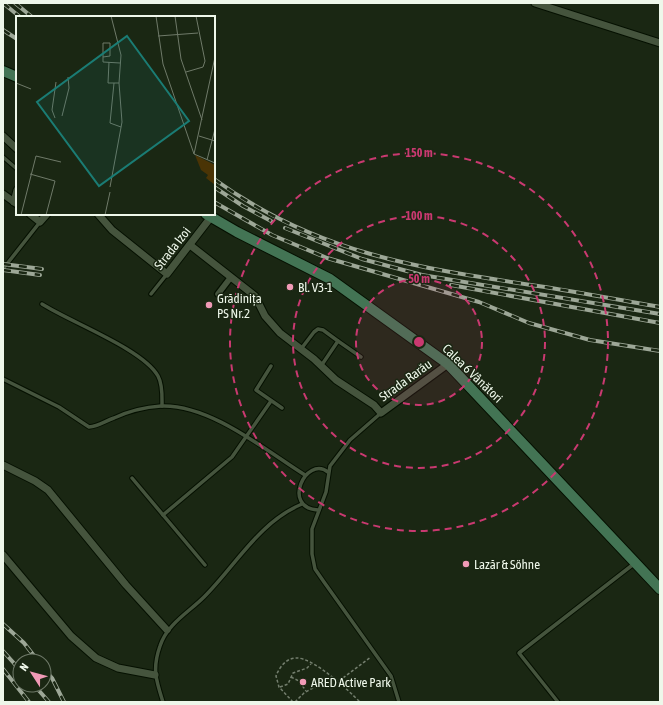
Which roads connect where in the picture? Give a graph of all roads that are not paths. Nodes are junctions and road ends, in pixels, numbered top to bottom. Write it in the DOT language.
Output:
graph roads {
  1 [pos="535,3"];
  2 [pos="660,43"];
  3 [pos="3,71"];
  4 [pos="16,77"];
  5 [pos="3,136"];
  6 [pos="16,148"];
  7 [pos="3,157"];
  8 [pos="16,167"];
  9 [pos="3,194"];
  10 [pos="15,203"];
  11 [pos="31,215"];
  12 [pos="46,215"];
  13 [pos="99,215"];
  14 [pos="209,216"];
  15 [pos="40,222"];
  16 [pos="190,245"];
  17 [pos="3,269"];
  18 [pos="167,274"];
  19 [pos="231,277"];
  20 [pos="151,294"];
  21 [pos="218,294"];
  22 [pos="42,304"];
  23 [pos="338,341"];
  24 [pos="301,349"];
  25 [pos="361,357"];
  26 [pos="448,364"];
  27 [pos="272,366"];
  28 [pos="321,366"];
  29 [pos="3,379"];
  30 [pos="271,401"];
  31 [pos="162,406"];
  32 [pos="282,408"];
  33 [pos="381,413"];
  34 [pos="246,437"];
  35 [pos="3,465"];
  36 [pos="328,472"];
  37 [pos="305,475"];
  38 [pos="132,478"];
  39 [pos="302,504"];
  40 [pos="318,510"];
  41 [pos="163,515"];
  42 [pos="3,555"];
  43 [pos="635,562"];
  44 [pos="205,565"];
  45 [pos="660,589"];
  46 [pos="167,630"];
  47 [pos="154,675"];
  48 [pos="162,702"];
  49 [pos="400,702"];
  50 [pos="558,702"];
  1 -- 2 [label="street"];
  3 -- 4 [label="main road"];
  5 -- 6 [label="street"];
  7 -- 8 [label="lane"];
  9 -- 10 [label="street"];
  11 -- 15 [label="street"];
  12 -- 15 [label="street"];
  13 -- 18 [label="street"];
  14 -- 16 [label="street, Strada Izoi"];
  14 -- 26 [label="main road, Calea 6 Vânători"];
  15 -- 17 [label="lane"];
  16 -- 18 [label="street, Strada Izoi"];
  16 -- 19 [label="street, Strada Rarău"];
  18 -- 20 [label="lane, Strada Izoi"];
  19 -- 21 [label="street"];
  19 -- 24 [label="street, Strada Rarău"];
  22 -- 31 [label="lane"];
  23 -- 24 [label="lane"];
  23 -- 25 [label="lane"];
  23 -- 28 [label="lane"];
  24 -- 28 [label="street, Strada Rarău"];
  26 -- 33 [label="street, Strada Rarău"];
  26 -- 43 [label="main road, Calea 6 Vânători"];
  27 -- 30 [label="lane"];
  28 -- 33 [label="street, Strada Rarău"];
  29 -- 31 [label="lane"];
  30 -- 32 [label="lane"];
  30 -- 34 [label="lane"];
  31 -- 34 [label="lane"];
  33 -- 36 [label="lane"];
  34 -- 37 [label="lane"];
  34 -- 41 [label="lane"];
  35 -- 46 [label="street"];
  36 -- 37 [label="lane"];
  36 -- 40 [label="lane"];
  37 -- 39 [label="lane"];
  38 -- 41 [label="lane"];
  39 -- 40 [label="lane"];
  39 -- 46 [label="lane"];
  40 -- 49 [label="lane"];
  41 -- 44 [label="lane"];
  42 -- 47 [label="street"];
  43 -- 45 [label="main road, Calea 6 Vânători"];
  43 -- 50 [label="lane"];
  46 -- 47 [label="lane"];
  47 -- 48 [label="lane"];
}
